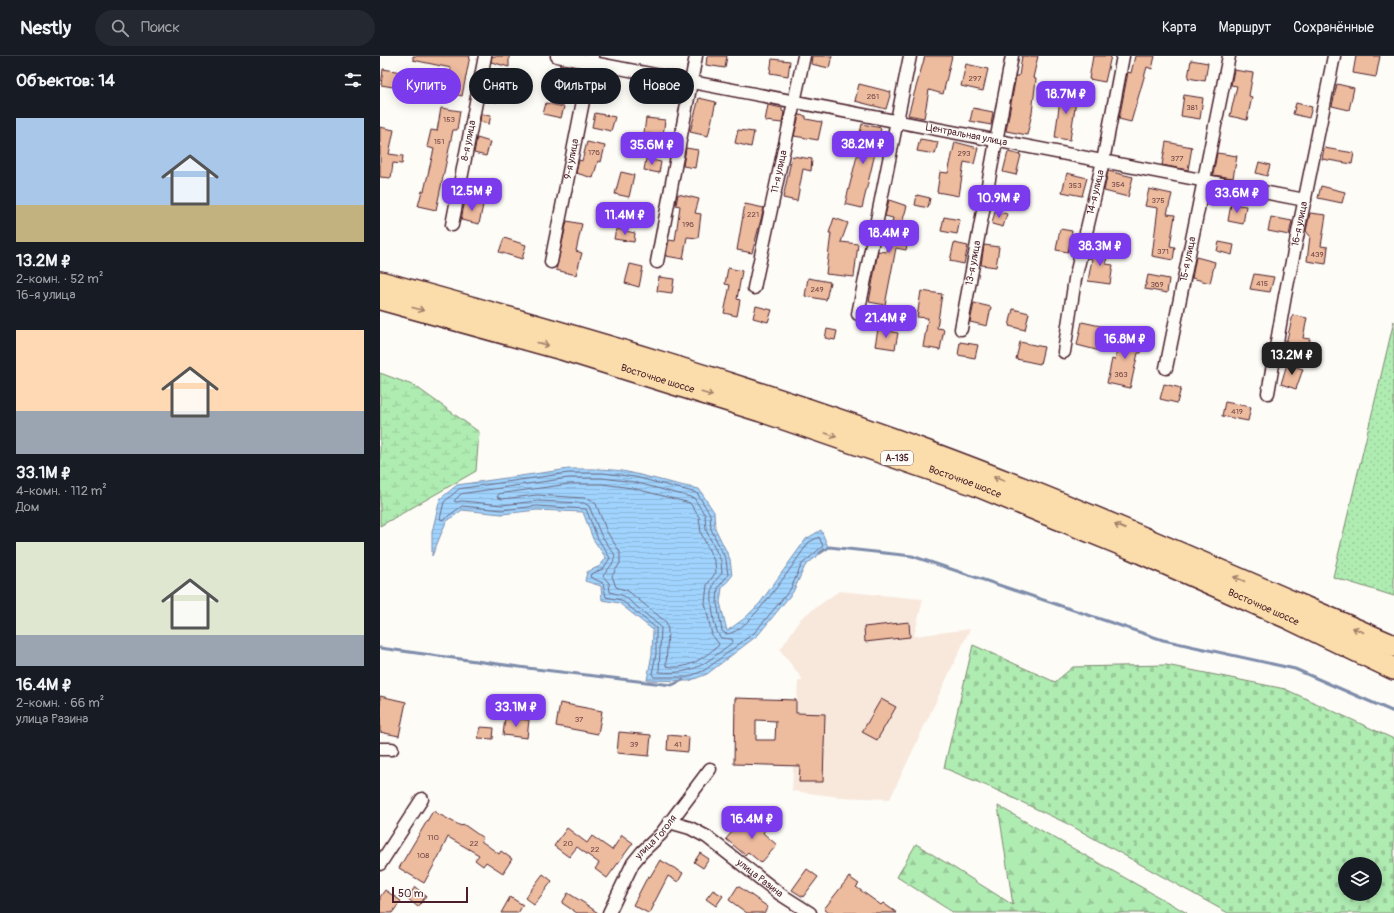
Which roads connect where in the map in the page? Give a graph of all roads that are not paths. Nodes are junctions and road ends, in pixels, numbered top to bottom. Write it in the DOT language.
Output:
graph roads {
  1 [pos="485,56"];
  2 [pos="557,56"];
  3 [pos="696,56"];
  4 [pos="804,56"];
  5 [pos="910,56"];
  6 [pos="1012,56"];
  7 [pos="1123,56"];
  8 [pos="1229,56"];
  9 [pos="1334,56"];
  10 [pos="591,59"];
  11 [pos="630,68"];
  12 [pos="694,68"];
  13 [pos="694,83"];
  14 [pos="795,102"];
  15 [pos="687,104"];
  16 [pos="898,121"];
  17 [pos="995,141"];
  18 [pos="1103,161"];
  19 [pos="1204,180"];
  20 [pos="1305,200"];
  21 [pos="452,225"];
  22 [pos="551,262"];
  23 [pos="657,262"];
  24 [pos="380,282"];
  25 [pos="754,288"];
  26 [pos="380,299"];
  27 [pos="858,314"];
  28 [pos="961,329"];
  29 [pos="1064,352"];
  30 [pos="1166,368"];
  31 [pos="1268,393"];
  32 [pos="1394,646"];
  33 [pos="1394,669"];
  34 [pos="710,769"];
  35 [pos="422,799"];
  36 [pos="668,822"];
  37 [pos="380,864"];
  38 [pos="611,912"];
  39 [pos="810,913"];
  1 -- 21 [label="street, 8-я улица"];
  2 -- 10 [label="street, Центральная улица"];
  3 -- 12 [label="street"];
  4 -- 14 [label="street, 11-я улица"];
  5 -- 16 [label="street"];
  6 -- 17 [label="street, 13-я улица"];
  7 -- 18 [label="street, 14-я улица"];
  8 -- 19 [label="street, 15-я улица"];
  9 -- 20 [label="street, 16-я улица"];
  10 -- 11 [label="street, Центральная улица"];
  10 -- 22 [label="street, 9-я улица"];
  13 -- 14 [label="street, Центральная улица"];
  14 -- 16 [label="street, Центральная улица"];
  14 -- 25 [label="street, 11-я улица"];
  15 -- 23 [label="street"];
  16 -- 17 [label="street, Центральная улица"];
  16 -- 27 [label="street"];
  17 -- 18 [label="street, Центральная улица"];
  17 -- 28 [label="street, 13-я улица"];
  18 -- 19 [label="street, Центральная улица"];
  18 -- 29 [label="street, 14-я улица"];
  19 -- 20 [label="street, Центральная улица"];
  19 -- 30 [label="street, 15-я улица"];
  20 -- 31 [label="street, 16-я улица"];
  32 -- 24 [label="highway, Восточное шоссе / А-135, one-way"];
  26 -- 33 [label="highway, Восточное шоссе / А-135, one-way"];
  34 -- 36 [label="street, улица Гоголя"];
  35 -- 37 [label="street"];
  36 -- 38 [label="street, улица Гоголя"];
  36 -- 39 [label="street, улица Разина"];
}
